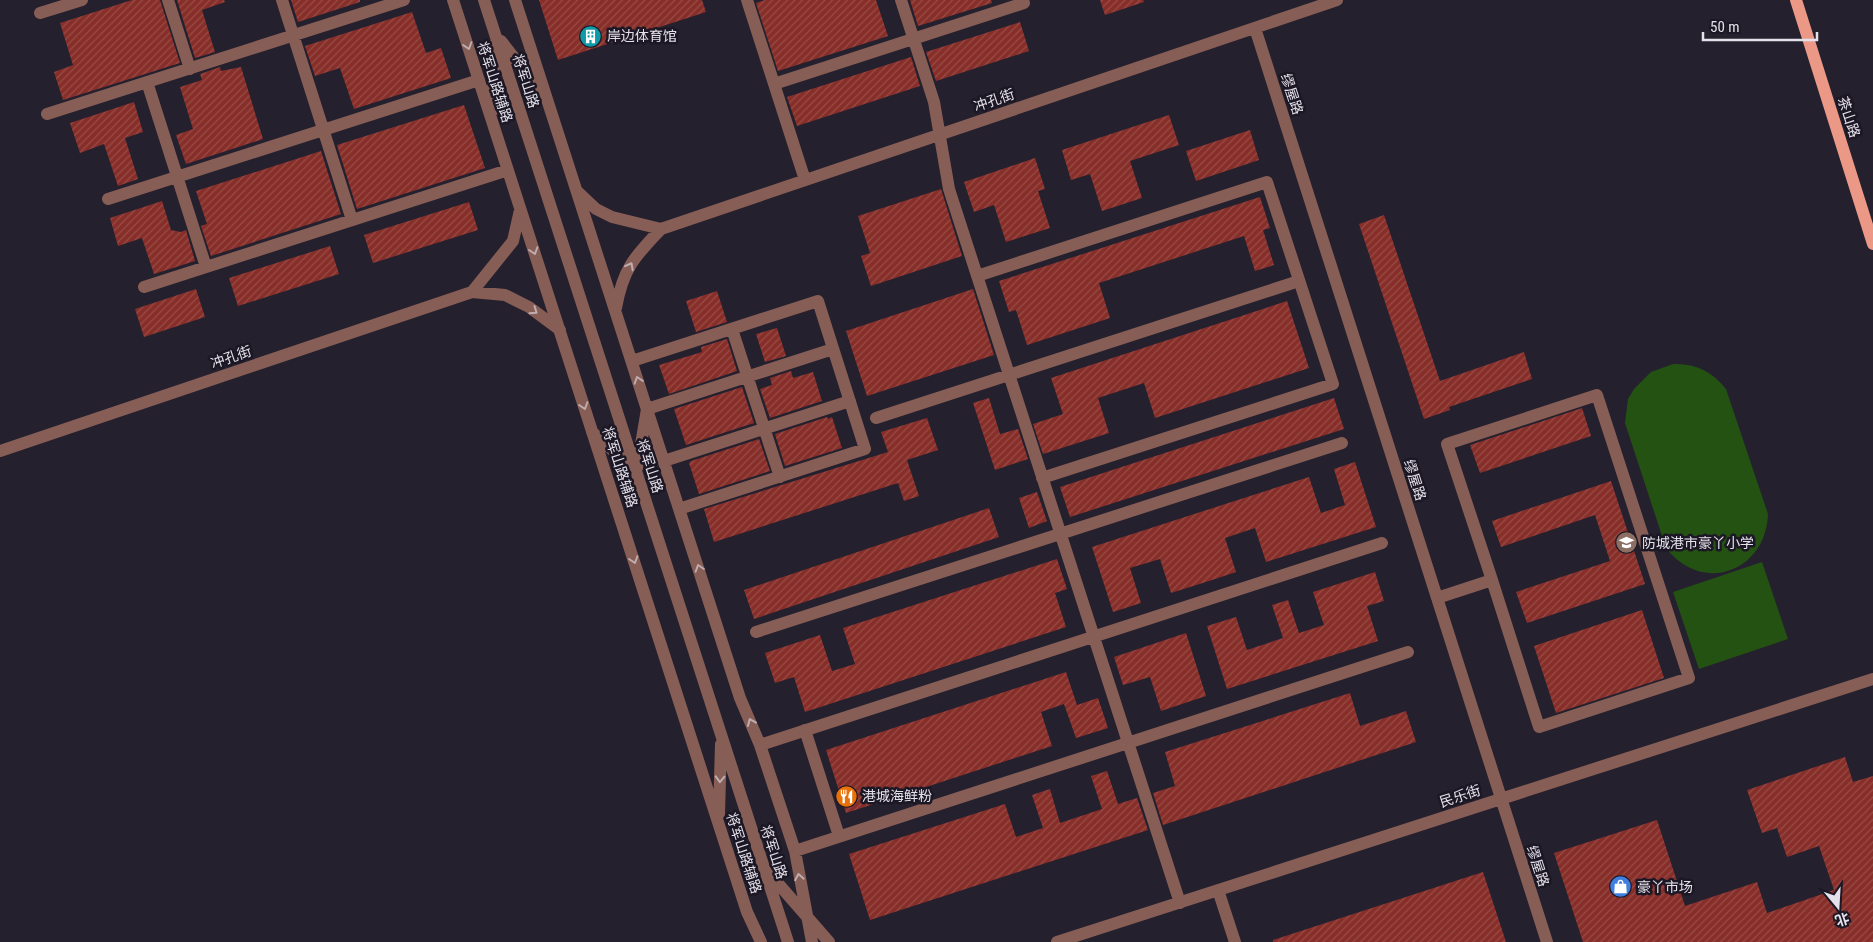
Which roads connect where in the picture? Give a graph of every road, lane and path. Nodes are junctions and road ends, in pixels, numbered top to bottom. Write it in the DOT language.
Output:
graph roads {
  1 [pos="82,0"];
  2 [pos="168,0"];
  3 [pos="282,0"];
  4 [pos="404,0"];
  5 [pos="453,0"];
  6 [pos="484,0"];
  7 [pos="515,0"];
  8 [pos="747,0"];
  9 [pos="901,0"];
  10 [pos="1337,0"];
  11 [pos="1796,0"];
  12 [pos="1024,3"];
  13 [pos="40,14"];
  14 [pos="1255,28"];
  15 [pos="495,33"];
  16 [pos="293,36"];
  17 [pos="914,39"];
  18 [pos="190,69"];
  19 [pos="479,80"];
  20 [pos="147,82"];
  21 [pos="774,84"];
  22 [pos="548,102"];
  23 [pos="47,114"];
  24 [pos="492,120"];
  25 [pos="323,130"];
  26 [pos="940,134"];
  27 [pos="508,170"];
  28 [pos="177,177"];
  29 [pos="805,180"];
  30 [pos="577,190"];
  31 [pos="108,199"];
  32 [pos="520,208"];
  33 [pos="352,220"];
  34 [pos="661,229"];
  35 [pos="1873,244"];
  36 [pos="206,267"];
  37 [pos="977,276"];
  38 [pos="1299,281"];
  39 [pos="144,287"];
  40 [pos="472,292"];
  41 [pos="616,311"];
  42 [pos="732,329"];
  43 [pos="560,330"];
  44 [pos="833,349"];
  45 [pos="632,361"];
  46 [pos="1009,375"];
  47 [pos="748,377"];
  48 [pos="850,401"];
  49 [pos="647,409"];
  50 [pos="876,418"];
  51 [pos="765,429"];
  52 [pos="592,432"];
  53 [pos="1342,443"];
  54 [pos="0,451"];
  55 [pos="664,461"];
  56 [pos="636,471"];
  57 [pos="780,477"];
  58 [pos="1042,478"];
  59 [pos="679,509"];
  60 [pos="1060,534"];
  61 [pos="1382,543"];
  62 [pos="1492,580"];
  63 [pos="1437,598"];
  64 [pos="756,632"];
  65 [pos="1094,637"];
  66 [pos="1408,652"];
  67 [pos="1873,680"];
  68 [pos="805,730"];
  69 [pos="721,734"];
  70 [pos="1128,743"];
  71 [pos="760,745"];
  72 [pos="1501,799"];
  73 [pos="718,824"];
  74 [pos="839,836"];
  75 [pos="795,851"];
  76 [pos="763,867"];
  77 [pos="1218,890"];
  78 [pos="1180,902"];
  79 [pos="747,912"];
  80 [pos="806,917"];
  81 [pos="750,942"];
  82 [pos="761,942"];
  83 [pos="788,942"];
  84 [pos="812,942"];
  85 [pos="829,942"];
  86 [pos="1057,942"];
  87 [pos="1235,942"];
  88 [pos="1547,942"];
  1 -- 13 [label="street"];
  2 -- 18 [label="street"];
  3 -- 16 [label="street"];
  4 -- 16 [label="street"];
  5 -- 19 [label="street, 将军山路辅路, one-way"];
  6 -- 15 [label="street, 将军山路"];
  7 -- 22 [label="street"];
  8 -- 21 [label="street"];
  9 -- 17 [label="street"];
  10 -- 14 [label="street, 冲孔街"];
  11 -- 35 [label="main road, 茶山路"];
  12 -- 17 [label="street"];
  14 -- 26 [label="street, 冲孔街"];
  14 -- 63 [label="street, 缪屋路"];
  15 -- 22 [label="street"];
  15 -- 24 [label="street"];
  15 -- 56 [label="street, 将军山路"];
  16 -- 18 [label="street"];
  16 -- 25 [label="street"];
  17 -- 21 [label="street"];
  17 -- 26 [label="street"];
  18 -- 20 [label="street"];
  19 -- 24 [label="street, 将军山路辅路"];
  19 -- 25 [label="street"];
  20 -- 23 [label="street"];
  20 -- 28 [label="street"];
  21 -- 29 [label="street"];
  22 -- 30 [label="street"];
  24 -- 27 [label="street, 将军山路辅路"];
  25 -- 28 [label="street"];
  25 -- 33 [label="street"];
  26 -- 29 [label="street, 冲孔街"];
  26 -- 37 [label="street"];
  27 -- 32 [label="street, 将军山路辅路"];
  27 -- 33 [label="street"];
  28 -- 31 [label="street"];
  28 -- 36 [label="street"];
  29 -- 34 [label="street, 冲孔街"];
  30 -- 34 [label="street"];
  30 -- 41 [label="street"];
  32 -- 40 [label="street"];
  32 -- 43 [label="street, 将军山路辅路, one-way"];
  33 -- 36 [label="street"];
  41 -- 34 [label="street, 冲孔街, one-way"];
  36 -- 39 [label="street"];
  37 -- 38 [label="street"];
  37 -- 46 [label="street"];
  38 -- 46 [label="street"];
  38 -- 58 [label="street"];
  40 -- 43 [label="street, 冲孔街, one-way"];
  40 -- 54 [label="street, 冲孔街"];
  41 -- 45 [label="street"];
  42 -- 44 [label="street"];
  42 -- 45 [label="street"];
  42 -- 47 [label="street"];
  43 -- 52 [label="street, 将军山路辅路, one-way"];
  44 -- 47 [label="street"];
  44 -- 48 [label="street"];
  49 -- 45 [label="street, one-way"];
  46 -- 50 [label="street"];
  46 -- 58 [label="street"];
  47 -- 49 [label="street"];
  47 -- 51 [label="street"];
  48 -- 51 [label="street"];
  48 -- 57 [label="street"];
  49 -- 55 [label="street"];
  49 -- 56 [label="street"];
  51 -- 55 [label="street"];
  51 -- 57 [label="street"];
  52 -- 56 [label="street"];
  52 -- 73 [label="street, 将军山路辅路, one-way"];
  53 -- 60 [label="street"];
  55 -- 59 [label="street"];
  56 -- 69 [label="street, 将军山路"];
  57 -- 59 [label="street"];
  58 -- 60 [label="street"];
  71 -- 59 [label="street, one-way"];
  60 -- 64 [label="street"];
  60 -- 65 [label="street"];
  61 -- 65 [label="street"];
  62 -- 62 [label="street"];
  62 -- 63 [label="street"];
  63 -- 72 [label="street, 缪屋路"];
  65 -- 68 [label="street"];
  65 -- 70 [label="street"];
  66 -- 70 [label="street"];
  67 -- 72 [label="street, 民乐街"];
  68 -- 71 [label="street"];
  68 -- 74 [label="street"];
  69 -- 73 [label="street, one-way"];
  69 -- 76 [label="street, 将军山路"];
  70 -- 74 [label="street"];
  70 -- 78 [label="street"];
  71 -- 75 [label="street"];
  72 -- 77 [label="street, 民乐街"];
  72 -- 88 [label="street, 缪屋路"];
  73 -- 79 [label="street, 将军山路辅路"];
  74 -- 75 [label="street"];
  80 -- 75 [label="street, one-way"];
  76 -- 80 [label="street"];
  76 -- 83 [label="street, 将军山路"];
  77 -- 78 [label="street, 民乐街"];
  77 -- 87 [label="street"];
  78 -- 86 [label="street, 民乐街"];
  79 -- 81 [label="street"];
  79 -- 82 [label="street, 将军山路辅路"];
  80 -- 84 [label="street"];
  80 -- 85 [label="street"];
}
